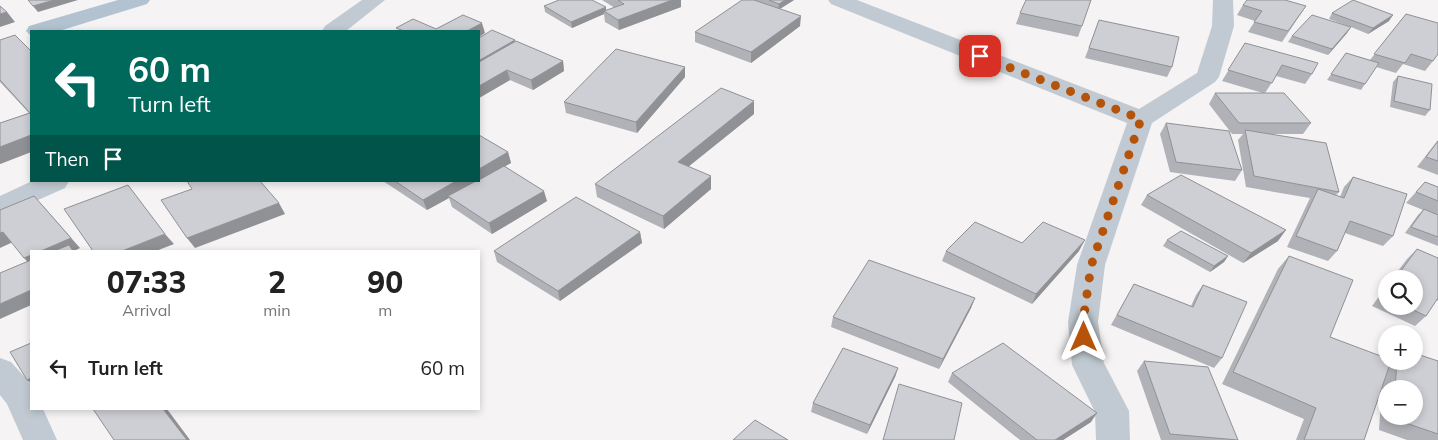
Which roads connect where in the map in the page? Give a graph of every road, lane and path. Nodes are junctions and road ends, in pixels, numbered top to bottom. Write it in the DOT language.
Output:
graph roads {
  1 [pos="140,0"];
  2 [pos="376,0"];
  3 [pos="838,0"];
  4 [pos="1223,0"];
  5 [pos="40,30"];
  6 [pos="334,30"];
  7 [pos="1141,119"];
  8 [pos="54,182"];
  9 [pos="0,207"];
  10 [pos="0,372"];
  11 [pos="40,440"];
  12 [pos="1113,440"];
  1 -- 5 [label="main road"];
  2 -- 6 [label="street"];
  3 -- 7 [label="street"];
  4 -- 7 [label="street"];
  7 -- 12 [label="street"];
  8 -- 9 [label="street"];
  10 -- 11 [label="street"];
}
